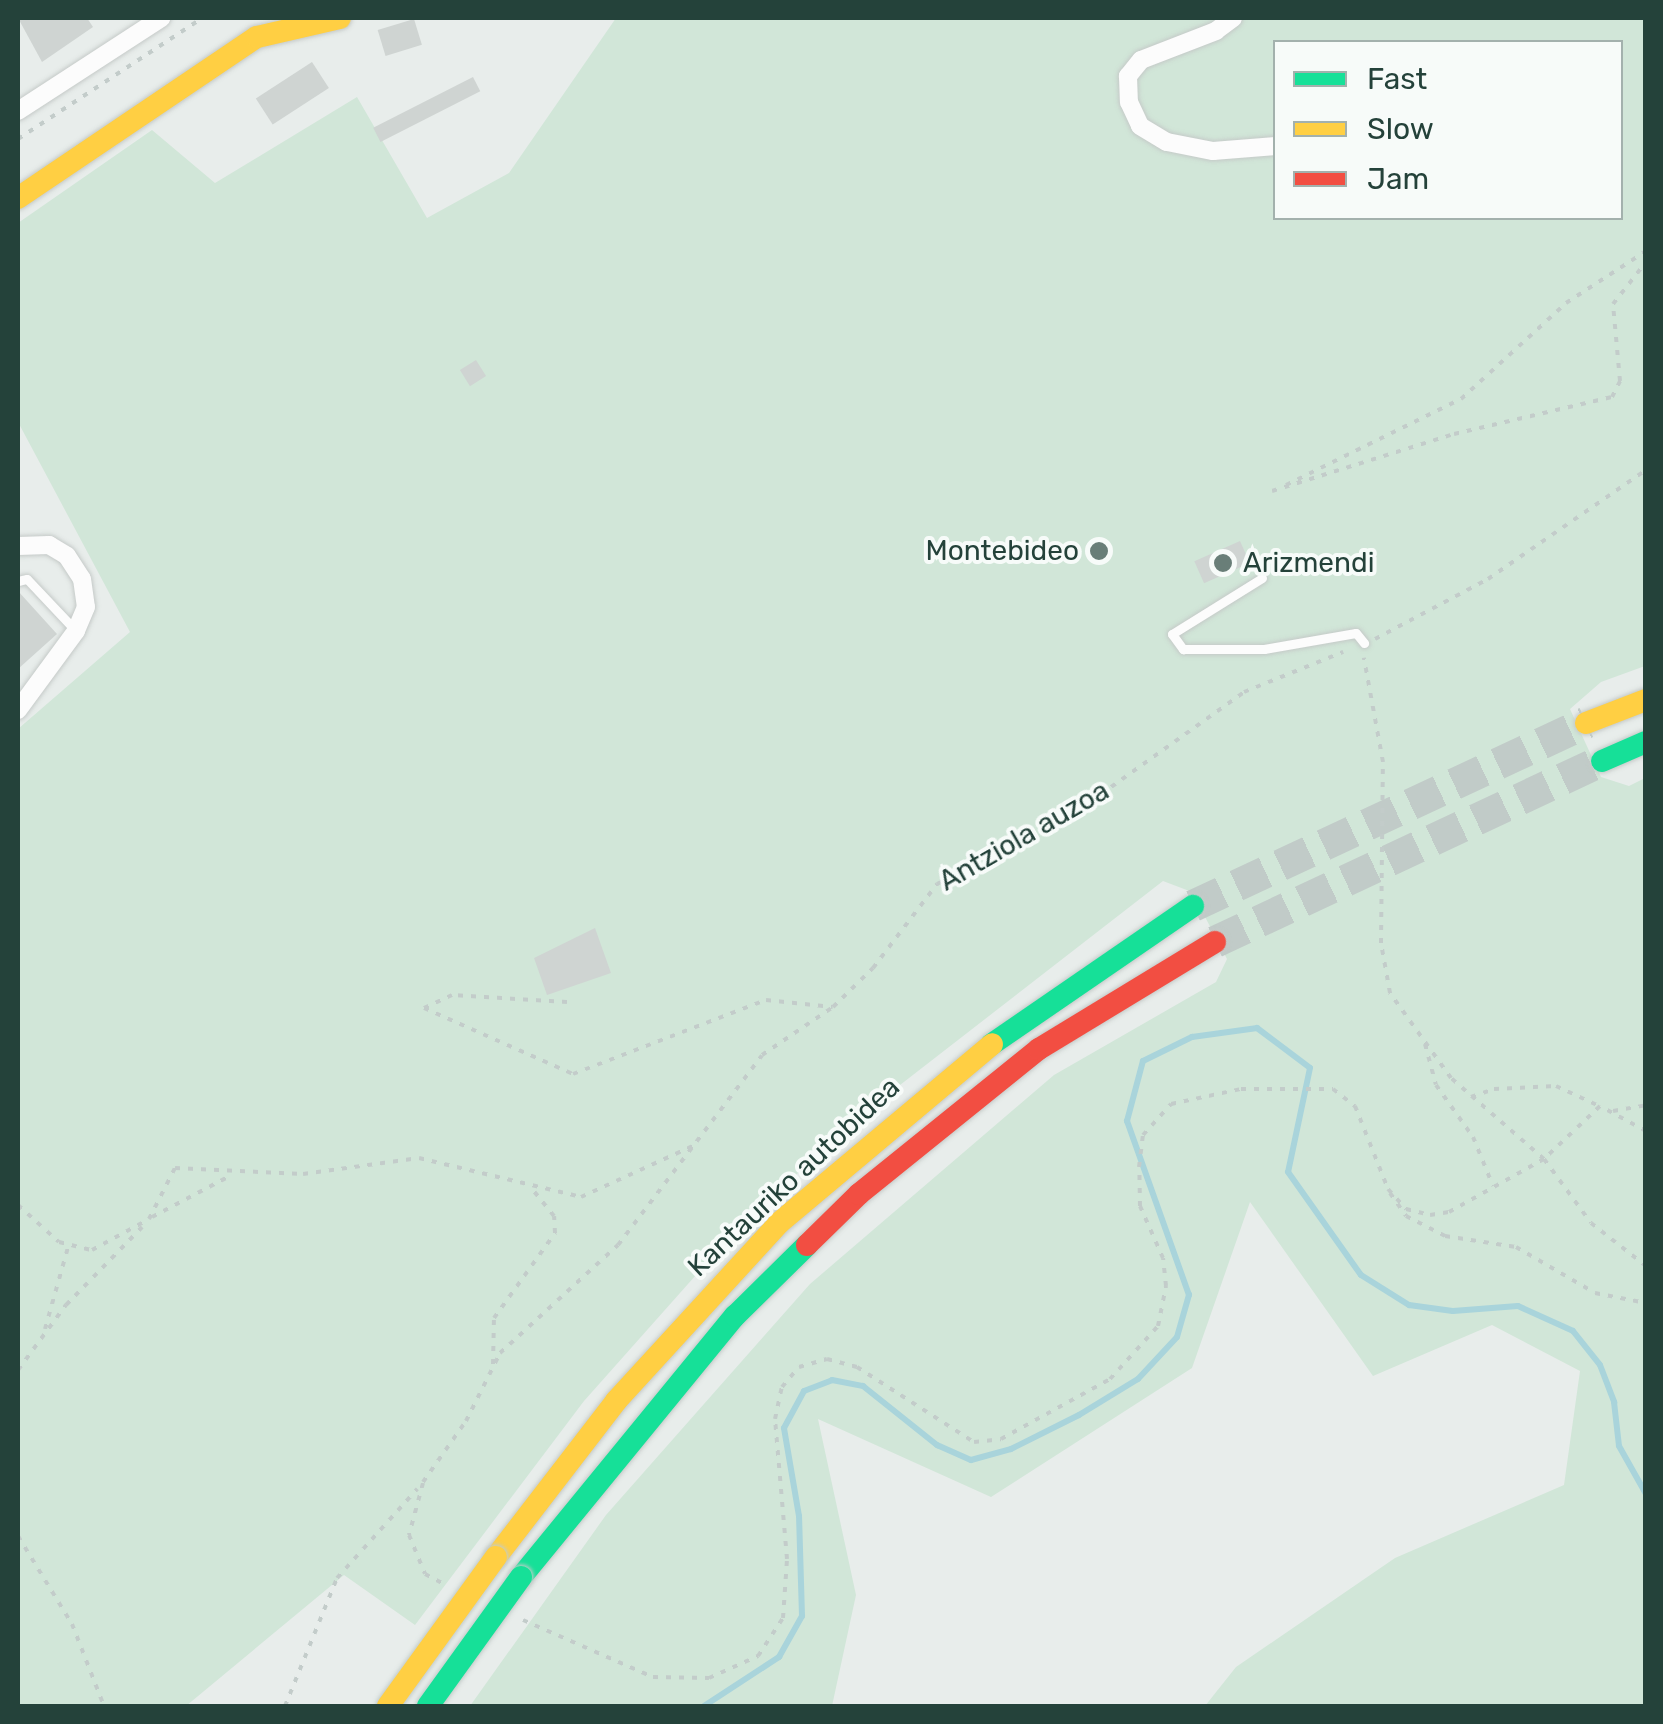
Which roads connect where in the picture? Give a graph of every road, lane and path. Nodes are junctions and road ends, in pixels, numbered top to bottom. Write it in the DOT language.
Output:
graph roads {
  1 [pos="161,18"];
  2 [pos="202,18"];
  3 [pos="340,18"];
  4 [pos="1233,18"];
  5 [pos="18,112"];
  6 [pos="18,139"];
  7 [pos="1273,146"];
  8 [pos="18,198"];
  9 [pos="1646,250"];
  10 [pos="1646,262"];
  11 [pos="1646,470"];
  12 [pos="18,546"];
  13 [pos="1262,578"];
  14 [pos="18,581"];
  15 [pos="76,632"];
  16 [pos="1364,644"];
  17 [pos="1646,700"];
  18 [pos="18,710"];
  19 [pos="1586,723"];
  20 [pos="1646,742"];
  21 [pos="1602,761"];
  22 [pos="1193,906"];
  23 [pos="1215,942"];
  24 [pos="567,1002"];
  25 [pos="833,1007"];
  26 [pos="1424,1040"];
  27 [pos="1471,1097"];
  28 [pos="1646,1105"];
  29 [pos="1600,1106"];
  30 [pos="1646,1131"];
  31 [pos="695,1145"];
  32 [pos="1544,1159"];
  33 [pos="233,1175"];
  34 [pos="1493,1186"];
  35 [pos="530,1188"];
  36 [pos="1388,1189"];
  37 [pos="18,1206"];
  38 [pos="149,1219"];
  39 [pos="68,1247"];
  40 [pos="1646,1266"];
  41 [pos="1646,1303"];
  42 [pos="43,1334"];
  43 [pos="494,1366"];
  44 [pos="18,1370"];
  45 [pos="421,1485"];
  46 [pos="18,1536"];
  47 [pos="453,1589"];
  48 [pos="505,1612"];
  49 [pos="104,1706"];
  50 [pos="285,1706"];
  51 [pos="388,1706"];
  52 [pos="428,1706"];
  1 -- 5 [label="street"];
  2 -- 6 [label="path"];
  3 -- 8 [label="main road"];
  4 -- 7 [label="street"];
  9 -- 10 [label="path"];
  11 -- 16 [label="path, Antziola auzoa"];
  12 -- 15 [label="street"];
  13 -- 16 [label="lane"];
  14 -- 15 [label="lane"];
  15 -- 18 [label="street"];
  16 -- 25 [label="path, Antziola auzoa"];
  16 -- 26 [label="path"];
  17 -- 19 [label="main road"];
  20 -- 21 [label="main road"];
  22 -- 51 [label="main road, Kantauriko autobidea, bridge"];
  23 -- 52 [label="main road, Kantauriko autobidea, bridge"];
  24 -- 25 [label="path"];
  25 -- 31 [label="path, Antziola auzoa"];
  26 -- 27 [label="path"];
  26 -- 34 [label="path"];
  27 -- 29 [label="path"];
  27 -- 32 [label="path"];
  28 -- 29 [label="path"];
  29 -- 30 [label="path"];
  29 -- 32 [label="path"];
  31 -- 35 [label="path"];
  31 -- 43 [label="path, Antziola auzoa"];
  32 -- 34 [label="path"];
  32 -- 40 [label="path"];
  33 -- 35 [label="path"];
  33 -- 38 [label="path"];
  33 -- 38 [label="path"];
  34 -- 36 [label="path"];
  35 -- 43 [label="path"];
  36 -- 41 [label="path"];
  36 -- 48 [label="path"];
  37 -- 39 [label="path"];
  38 -- 39 [label="path"];
  38 -- 42 [label="path"];
  39 -- 42 [label="path"];
  42 -- 44 [label="path"];
  43 -- 45 [label="path, Antziola auzoa"];
  45 -- 47 [label="path"];
  45 -- 50 [label="path"];
  46 -- 49 [label="path"];
}
